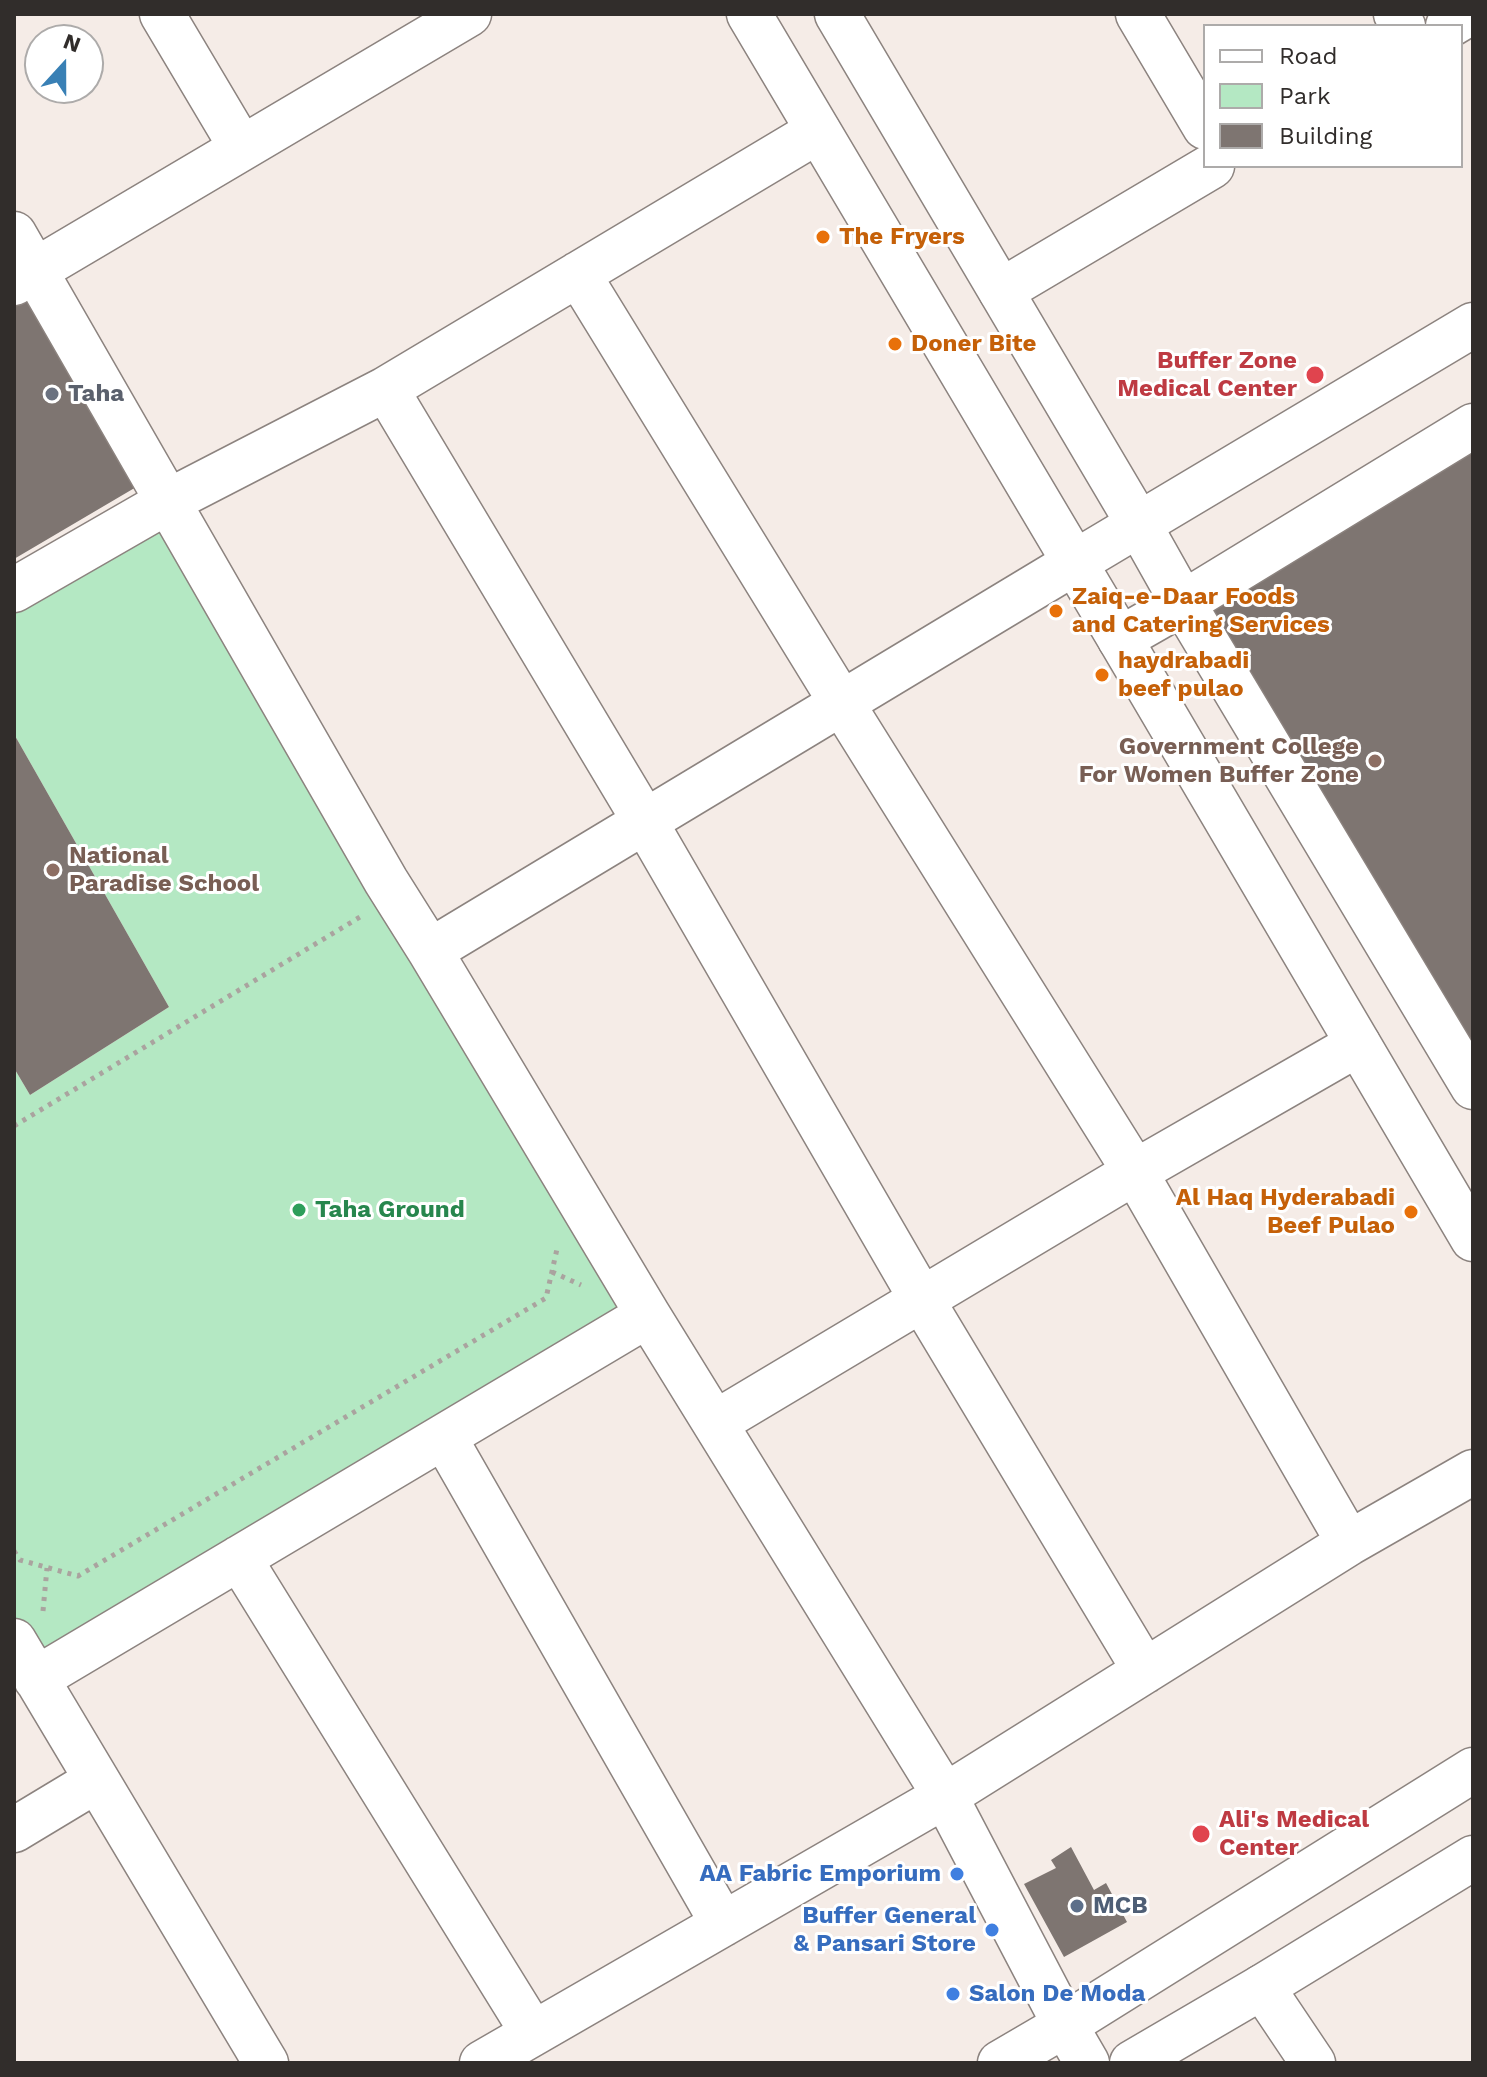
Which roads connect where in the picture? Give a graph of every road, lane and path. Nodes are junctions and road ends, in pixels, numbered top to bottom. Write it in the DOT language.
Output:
graph roads {
  1 [pos="162,14"];
  2 [pos="749,14"];
  3 [pos="837,14"];
  4 [pos="1138,14"];
  5 [pos="441,21"];
  6 [pos="1203,124"];
  7 [pos="818,131"];
  8 [pos="241,147"];
  9 [pos="1209,168"];
  10 [pos="21,263"];
  11 [pos="578,274"];
  12 [pos="1001,291"];
  13 [pos="1473,325"];
  14 [pos="386,389"];
  15 [pos="1473,426"];
  16 [pos="1177,501"];
  17 [pos="167,502"];
  18 [pos="1138,523"];
  19 [pos="1074,563"];
  20 [pos="1227,575"];
  21 [pos="14,590"];
  22 [pos="1183,603"];
  23 [pos="1120,639"];
  24 [pos="841,702"];
  25 [pos="644,820"];
  26 [pos="367,930"];
  27 [pos="430,951"];
  28 [pos="1358,1044"];
  29 [pos="1473,1087"];
  30 [pos="14,1126"];
  31 [pos="1135,1172"];
  32 [pos="550,1236"];
  33 [pos="1473,1239"];
  34 [pos="922,1300"];
  35 [pos="648,1315"];
  36 [pos="715,1423"];
  37 [pos="444,1437"];
  38 [pos="1473,1472"];
  39 [pos="1349,1543"];
  40 [pos="14,1551"];
  41 [pos="239,1558"];
  42 [pos="14,1641"];
  43 [pos="1145,1671"];
  44 [pos="36,1679"];
  45 [pos="1473,1770"];
  46 [pos="97,1780"];
  47 [pos="945,1796"];
  48 [pos="14,1830"];
  49 [pos="1473,1858"];
  50 [pos="723,1924"];
  51 [pos="1262,1987"];
  52 [pos="1065,2025"];
  53 [pos="533,2033"];
  54 [pos="266,2063"];
  55 [pos="482,2063"];
  56 [pos="1000,2063"];
  57 [pos="1087,2063"];
  58 [pos="1132,2063"];
  59 [pos="1313,2063"];
  1 -- 8 [label="street"];
  2 -- 7 [label="street"];
  3 -- 12 [label="street"];
  4 -- 6 [label="street"];
  5 -- 8 [label="street"];
  7 -- 11 [label="street"];
  7 -- 19 [label="street"];
  8 -- 10 [label="street"];
  9 -- 12 [label="street"];
  10 -- 17 [label="street"];
  11 -- 14 [label="street"];
  11 -- 24 [label="street"];
  12 -- 18 [label="street"];
  13 -- 16 [label="street"];
  14 -- 17 [label="street"];
  14 -- 25 [label="street"];
  15 -- 20 [label="street"];
  16 -- 18 [label="street"];
  16 -- 20 [label="street"];
  17 -- 21 [label="street"];
  17 -- 27 [label="street"];
  18 -- 19 [label="street"];
  18 -- 22 [label="street"];
  19 -- 23 [label="street"];
  19 -- 24 [label="street"];
  20 -- 22 [label="street"];
  22 -- 23 [label="street"];
  22 -- 29 [label="street"];
  23 -- 28 [label="street"];
  24 -- 25 [label="street"];
  24 -- 31 [label="street"];
  25 -- 27 [label="street"];
  25 -- 34 [label="street"];
  26 -- 30 [label="path"];
  27 -- 35 [label="street"];
  28 -- 31 [label="street"];
  28 -- 33 [label="street"];
  31 -- 34 [label="street"];
  31 -- 39 [label="street"];
  32 -- 40 [label="path"];
  34 -- 36 [label="street"];
  34 -- 43 [label="street"];
  35 -- 36 [label="street"];
  35 -- 37 [label="street"];
  36 -- 47 [label="street"];
  37 -- 41 [label="street"];
  37 -- 50 [label="street"];
  38 -- 39 [label="street"];
  39 -- 43 [label="street"];
  41 -- 44 [label="street"];
  41 -- 53 [label="street"];
  42 -- 44 [label="street"];
  43 -- 47 [label="street"];
  44 -- 46 [label="street"];
  45 -- 52 [label="street"];
  46 -- 48 [label="street"];
  46 -- 54 [label="street"];
  47 -- 50 [label="street"];
  47 -- 52 [label="street"];
  49 -- 51 [label="street"];
  50 -- 53 [label="street"];
  51 -- 58 [label="street"];
  51 -- 59 [label="street"];
  52 -- 56 [label="street"];
  52 -- 57 [label="street"];
  53 -- 55 [label="street"];
}
